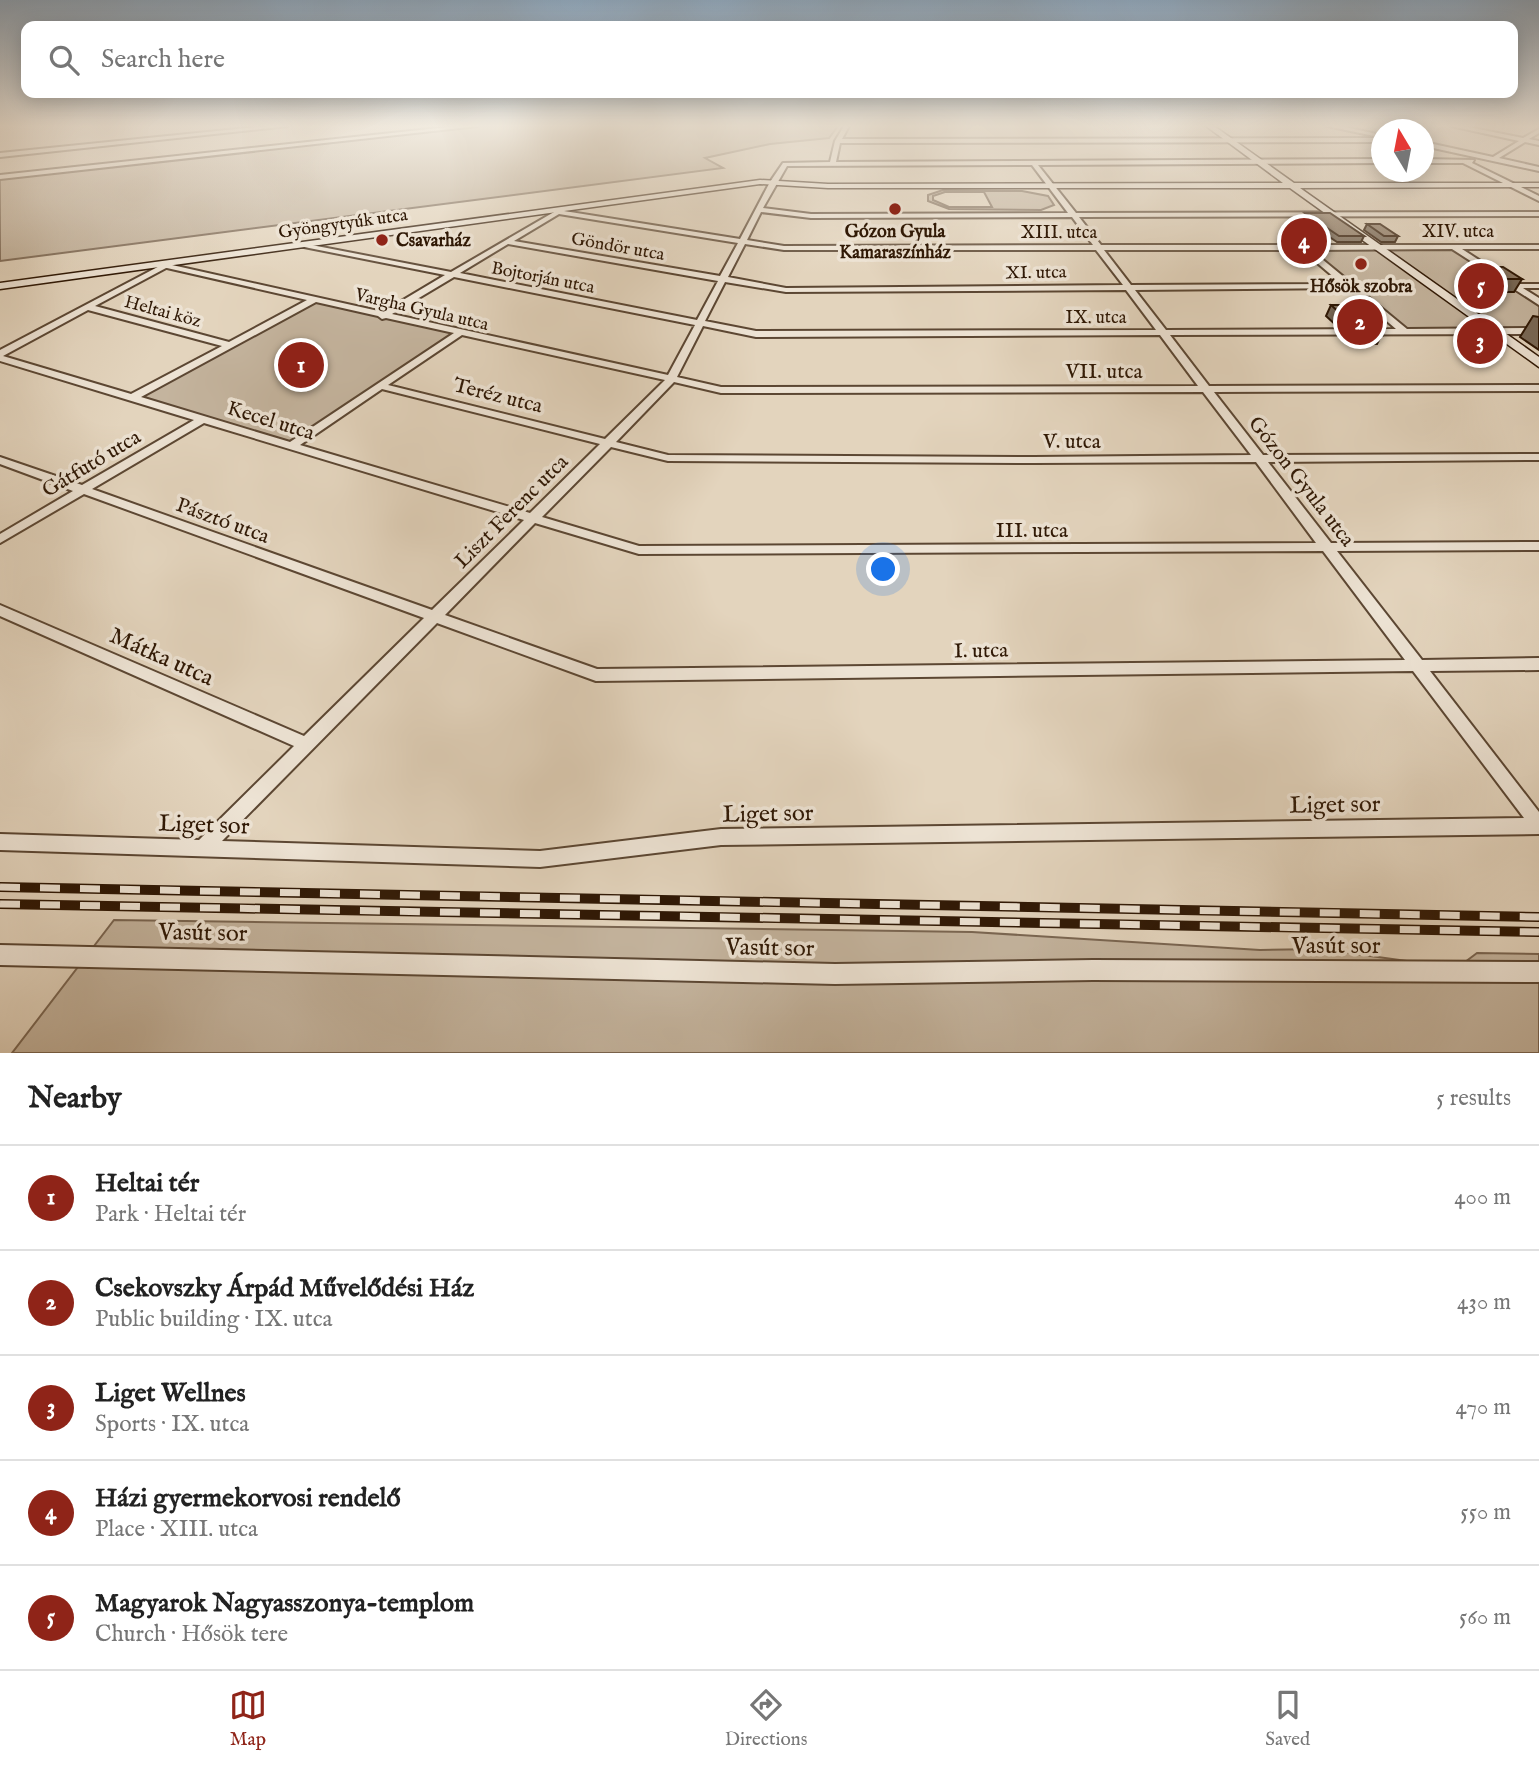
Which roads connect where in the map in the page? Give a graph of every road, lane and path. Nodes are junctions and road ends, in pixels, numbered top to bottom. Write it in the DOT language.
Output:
graph roads {
  1 [pos="778,175"];
  2 [pos="1043,175"];
  3 [pos="1276,175"];
  4 [pos="1491,175"];
  5 [pos="773,182"];
  6 [pos="1539,185"];
  7 [pos="1051,186"];
  8 [pos="1291,186"];
  9 [pos="1511,186"];
  10 [pos="1539,199"];
  11 [pos="759,210"];
  12 [pos="560,211"];
  13 [pos="1332,214"];
  14 [pos="1539,214"];
  15 [pos="1074,215"];
  16 [pos="508,242"];
  17 [pos="742,242"];
  18 [pos="299,244"];
  19 [pos="1302,246"];
  20 [pos="1377,247"];
  21 [pos="1452,247"];
  22 [pos="1539,247"];
  23 [pos="1098,248"];
  24 [pos="168,264"];
  25 [pos="452,275"];
  26 [pos="722,281"];
  27 [pos="0,286"];
  28 [pos="1350,286"];
  29 [pos="1514,286"];
  30 [pos="1539,286"];
  31 [pos="1129,287"];
  32 [pos="313,300"];
  33 [pos="1539,302"];
  34 [pos="88,307"];
  35 [pos="382,316"];
  36 [pos="698,324"];
  37 [pos="1404,331"];
  38 [pos="1495,331"];
  39 [pos="1539,331"];
  40 [pos="1164,332"];
  41 [pos="458,334"];
  42 [pos="230,345"];
  43 [pos="0,356"];
  44 [pos="1539,363"];
  45 [pos="670,381"];
  46 [pos="380,386"];
  47 [pos="1539,388"];
  48 [pos="1207,390"];
  49 [pos="132,398"];
  50 [pos="201,420"];
  51 [pos="606,442"];
  52 [pos="291,446"];
  53 [pos="1539,457"];
  54 [pos="0,460"];
  55 [pos="1262,460"];
  56 [pos="83,490"];
  57 [pos="530,519"];
  58 [pos="0,538"];
  59 [pos="1539,546"];
  60 [pos="1329,548"];
  61 [pos="0,610"];
  62 [pos="433,617"];
  63 [pos="1539,664"];
  64 [pos="1418,665"];
  65 [pos="305,744"];
  66 [pos="1539,826"];
  67 [pos="0,842"];
  68 [pos="202,849"];
  69 [pos="0,955"];
  70 [pos="1539,972"];
  1 -- 5 [label="street, Liszt Ferenc utca"];
  2 -- 7 [label="street, Gózon Gyula utca"];
  3 -- 8 [label="street"];
  4 -- 9 [label="street"];
  5 -- 7 [label="street, Gyöngytyúk utca"];
  5 -- 11 [label="street, Liszt Ferenc utca"];
  5 -- 12 [label="street, Gyöngytyúk utca"];
  6 -- 9 [label="street, Gyöngytyúk utca"];
  7 -- 8 [label="street, Gyöngytyúk utca"];
  7 -- 15 [label="street, Gózon Gyula utca"];
  8 -- 9 [label="street, Gyöngytyúk utca"];
  8 -- 13 [label="street"];
  9 -- 10 [label="street"];
  11 -- 15 [label="street"];
  11 -- 17 [label="street, Liszt Ferenc utca"];
  12 -- 16 [label="street"];
  12 -- 17 [label="street"];
  12 -- 18 [label="street, Gyöngytyúk utca"];
  13 -- 14 [label="street"];
  13 -- 15 [label="street"];
  13 -- 20 [label="street"];
  15 -- 23 [label="street, Gózon Gyula utca"];
  16 -- 25 [label="street"];
  16 -- 26 [label="street, Göndör utca"];
  17 -- 23 [label="street, XIII. utca"];
  17 -- 26 [label="street, Liszt Ferenc utca"];
  18 -- 24 [label="street, Gyöngytyúk utca"];
  18 -- 25 [label="street, Bojtorján utca"];
  19 -- 20 [label="street, XIII. utca"];
  19 -- 23 [label="street, XIII. utca"];
  19 -- 28 [label="street"];
  20 -- 21 [label="street, XIV. utca"];
  20 -- 38 [label="street"];
  21 -- 22 [label="street, XIV. utca"];
  21 -- 29 [label="street"];
  23 -- 31 [label="street, Gózon Gyula utca"];
  24 -- 27 [label="street, Gyöngytyúk utca"];
  24 -- 32 [label="street, Vargha Gyula utca"];
  24 -- 34 [label="street"];
  25 -- 35 [label="street"];
  25 -- 36 [label="street, Bojtorján utca"];
  26 -- 31 [label="street, XI. utca"];
  26 -- 36 [label="street, Liszt Ferenc utca"];
  28 -- 31 [label="street, XI. utca"];
  28 -- 37 [label="street"];
  29 -- 30 [label="street"];
  29 -- 33 [label="street"];
  31 -- 40 [label="street, Gózon Gyula utca"];
  32 -- 35 [label="street, Vargha Gyula utca"];
  32 -- 42 [label="street"];
  34 -- 42 [label="street, Heltai köz"];
  34 -- 43 [label="street"];
  35 -- 41 [label="street, Vargha Gyula utca"];
  36 -- 40 [label="street, IX. utca"];
  36 -- 45 [label="street, Liszt Ferenc utca"];
  37 -- 38 [label="street, IX. utca"];
  37 -- 40 [label="street, IX. utca"];
  38 -- 39 [label="street, IX. utca"];
  38 -- 44 [label="street"];
  40 -- 48 [label="street, Gózon Gyula utca"];
  41 -- 45 [label="street, Vargha Gyula utca"];
  41 -- 46 [label="street"];
  42 -- 49 [label="street"];
  43 -- 49 [label="street, Kecel utca"];
  45 -- 48 [label="street, VII. utca"];
  45 -- 51 [label="street, Liszt Ferenc utca"];
  46 -- 51 [label="street, Teréz utca"];
  46 -- 52 [label="street"];
  47 -- 48 [label="street, VII. utca"];
  48 -- 55 [label="street, Gózon Gyula utca"];
  49 -- 50 [label="street, Kecel utca"];
  50 -- 52 [label="street, Kecel utca"];
  50 -- 56 [label="street, Gátfutó utca"];
  51 -- 55 [label="street, V. utca"];
  51 -- 57 [label="street, Liszt Ferenc utca"];
  52 -- 57 [label="street, Kecel utca"];
  53 -- 55 [label="street, V. utca"];
  54 -- 56 [label="street, Pásztó utca"];
  55 -- 60 [label="street, Gózon Gyula utca"];
  56 -- 58 [label="street, Gátfutó utca"];
  56 -- 62 [label="street, Pásztó utca"];
  57 -- 60 [label="street, III. utca"];
  57 -- 62 [label="street, Liszt Ferenc utca"];
  59 -- 60 [label="street, III. utca"];
  60 -- 64 [label="street, Gózon Gyula utca"];
  61 -- 65 [label="street, Mátka utca"];
  62 -- 64 [label="street, I. utca"];
  62 -- 65 [label="street, Liszt Ferenc utca"];
  63 -- 64 [label="street, I. utca"];
  64 -- 66 [label="street, Gózon Gyula utca"];
  65 -- 68 [label="street, Liszt Ferenc utca"];
  66 -- 68 [label="street, Liget sor"];
  67 -- 68 [label="street, Liget sor"];
  69 -- 70 [label="street, Vasút sor"];
}
